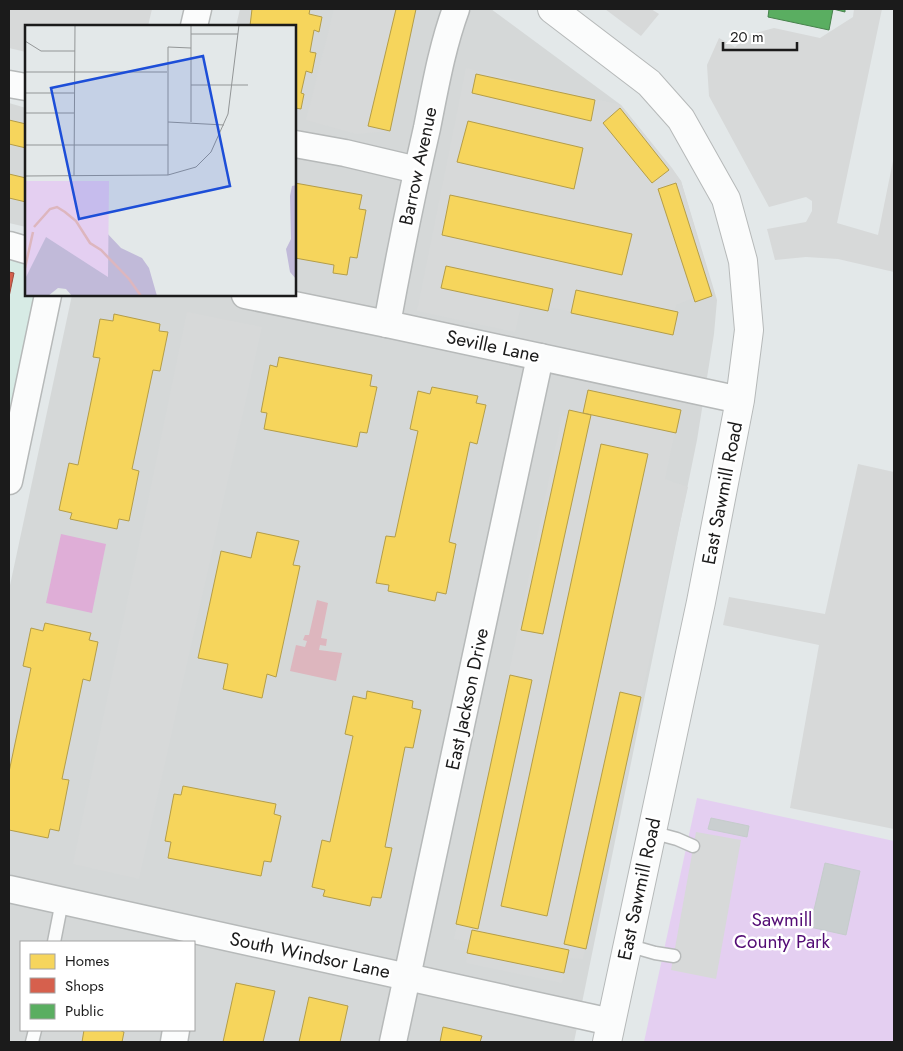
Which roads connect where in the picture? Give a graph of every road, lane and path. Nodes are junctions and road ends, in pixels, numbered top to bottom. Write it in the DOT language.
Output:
graph roads {
  1 [pos="198,9"];
  2 [pos="456,9"];
  3 [pos="552,9"];
  4 [pos="194,25"];
  5 [pos="9,84"];
  6 [pos="25,87"];
  7 [pos="296,144"];
  8 [pos="418,170"];
  9 [pos="9,245"];
  10 [pos="25,250"];
  11 [pos="48,296"];
  12 [pos="250,296"];
  13 [pos="386,324"];
  14 [pos="540,356"];
  15 [pos="740,400"];
  16 [pos="9,481"];
  17 [pos="651,832"];
  18 [pos="693,846"];
  19 [pos="9,889"];
  20 [pos="62,901"];
  21 [pos="196,940"];
  22 [pos="54,941"];
  23 [pos="628,945"];
  24 [pos="674,956"];
  25 [pos="407,977"];
  26 [pos="609,1032"];
  27 [pos="393,1042"];
  1 -- 4 [label="street"];
  2 -- 8 [label="street, Barrow Avenue"];
  3 -- 15 [label="street, East Sawmill Road"];
  5 -- 6 [label="street"];
  7 -- 8 [label="street"];
  8 -- 13 [label="street, Barrow Avenue"];
  9 -- 10 [label="street"];
  11 -- 16 [label="street"];
  12 -- 13 [label="street, Seville Lane"];
  13 -- 14 [label="street, Seville Lane"];
  14 -- 15 [label="street, Seville Lane"];
  14 -- 25 [label="street, East Jackson Drive"];
  15 -- 17 [label="street, East Sawmill Road"];
  17 -- 18 [label="lane"];
  17 -- 23 [label="street, East Sawmill Road"];
  19 -- 20 [label="street, South Windsor Lane"];
  20 -- 21 [label="street, South Windsor Lane"];
  20 -- 22 [label="lane"];
  21 -- 25 [label="street, South Windsor Lane"];
  23 -- 24 [label="lane"];
  23 -- 26 [label="street, East Sawmill Road"];
  25 -- 26 [label="street, South Windsor Lane"];
  25 -- 27 [label="street, East Jackson Drive"];
}
